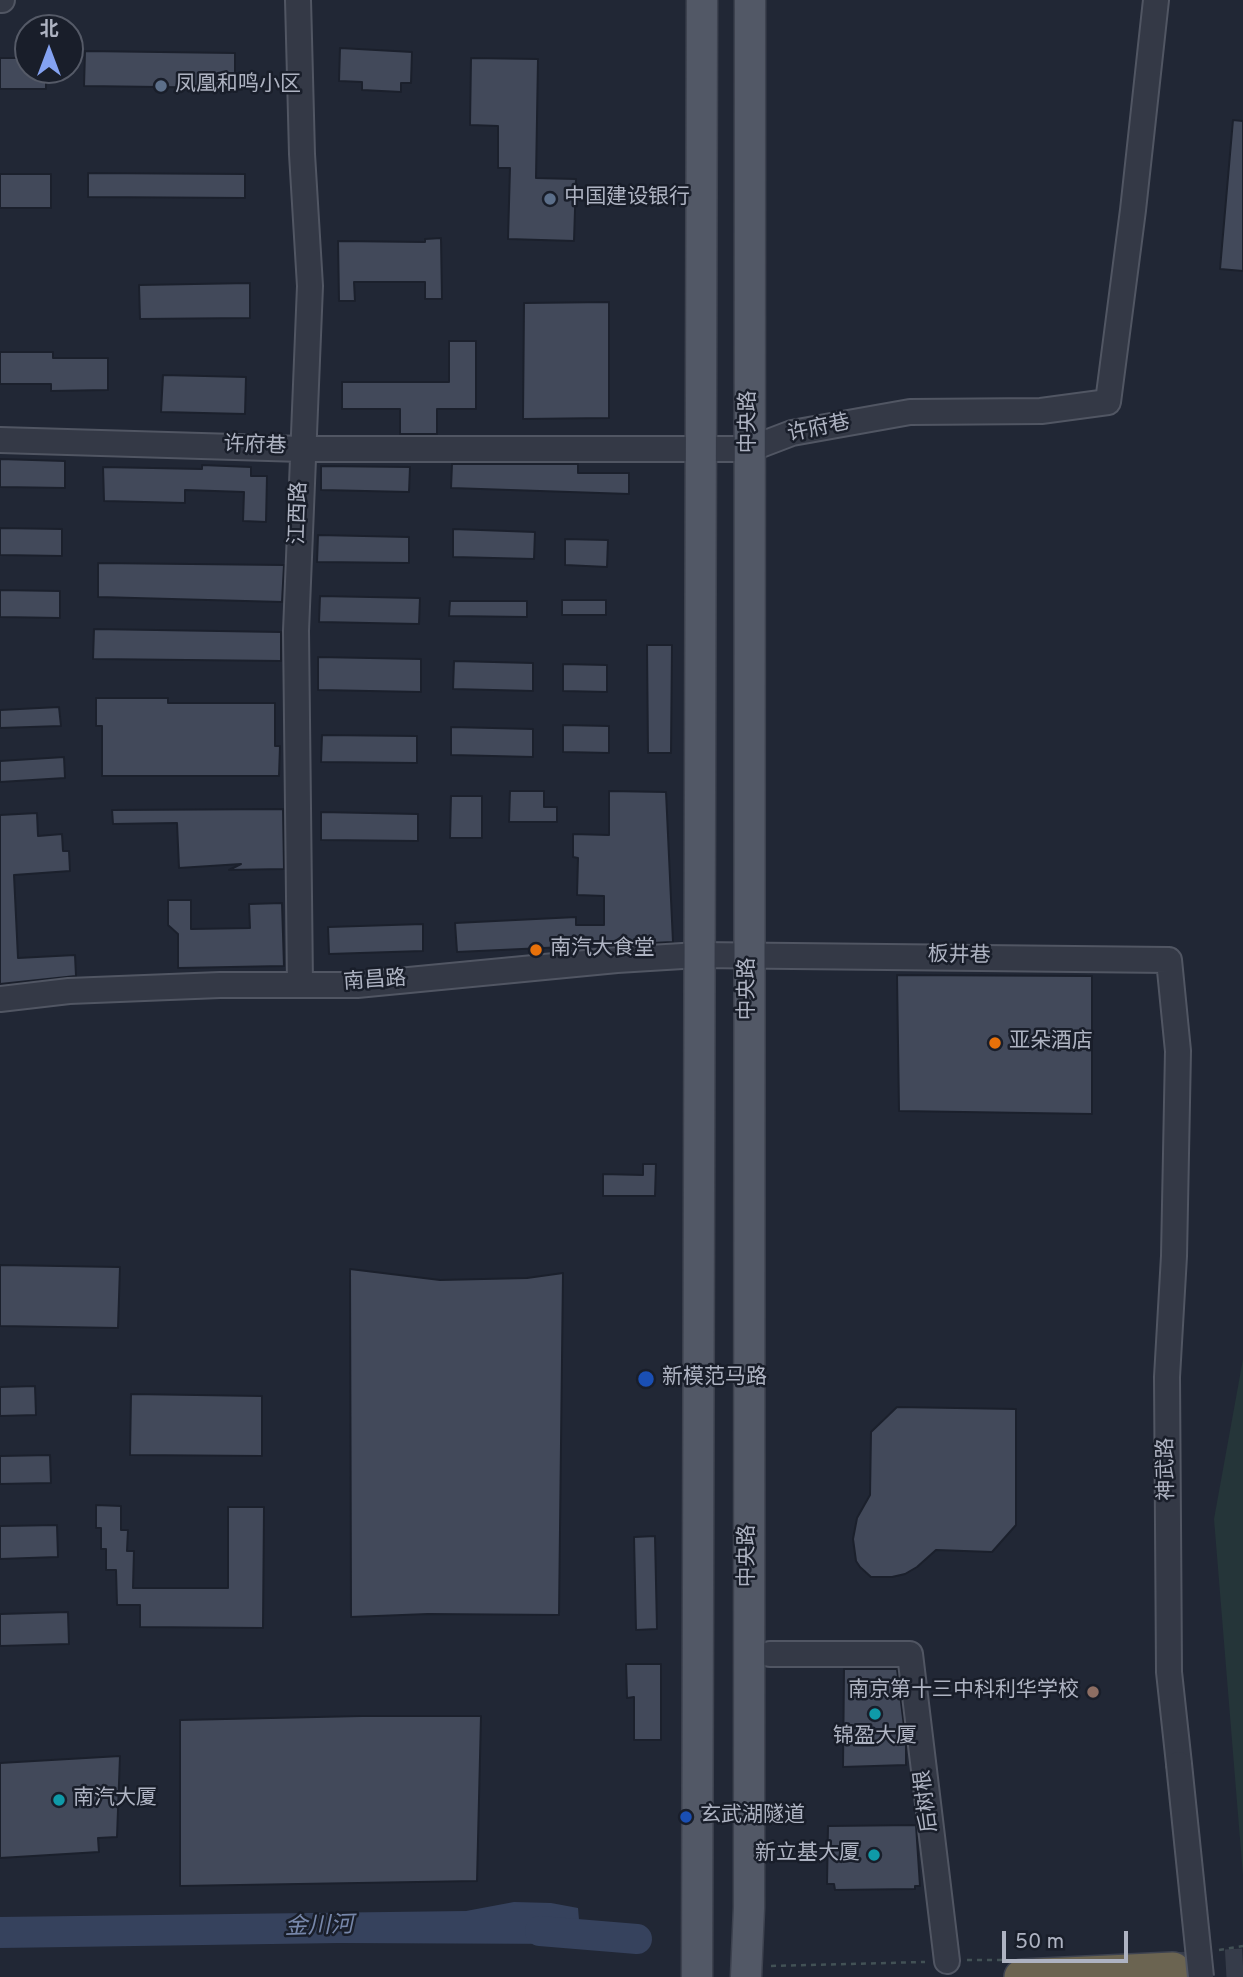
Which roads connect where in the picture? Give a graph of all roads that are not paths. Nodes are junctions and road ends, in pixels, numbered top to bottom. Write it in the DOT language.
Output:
graph roads {
  1 [pos="298,0"];
  2 [pos="702,0"];
  3 [pos="750,0"];
  4 [pos="1156,0"];
  5 [pos="0,440"];
  6 [pos="302,449"];
  7 [pos="701,449"];
  8 [pos="750,449"];
  9 [pos="749,954"];
  10 [pos="699,955"];
  11 [pos="1169,960"];
  12 [pos="300,985"];
  13 [pos="0,999"];
  14 [pos="770,1654"];
  15 [pos="947,1961"];
  16 [pos="1187,1973"];
  17 [pos="697,1977"];
  18 [pos="746,1977"];
  19 [pos="1022,1977"];
  1 -- 6 [label="street, 江西路"];
  2 -- 7 [label="main road"];
  3 -- 8 [label="main road, 中央路"];
  4 -- 8 [label="street, 许府巷"];
  5 -- 6 [label="street, 许府巷"];
  6 -- 7 [label="street, 许府巷"];
  6 -- 12 [label="street, 江西路"];
  7 -- 8 [label="street, 许府巷"];
  7 -- 10 [label="main road"];
  8 -- 9 [label="main road, 中央路"];
  9 -- 10 [label="street, 南昌路"];
  9 -- 11 [label="street, 板井巷"];
  9 -- 18 [label="main road, 中央路"];
  10 -- 12 [label="street, 南昌路"];
  10 -- 17 [label="main road"];
  11 -- 16 [label="street, 神武路, bridge"];
  12 -- 13 [label="street, 南昌路"];
  14 -- 15 [label="street, 后树根"];
  16 -- 19 [label="highway"];
}
